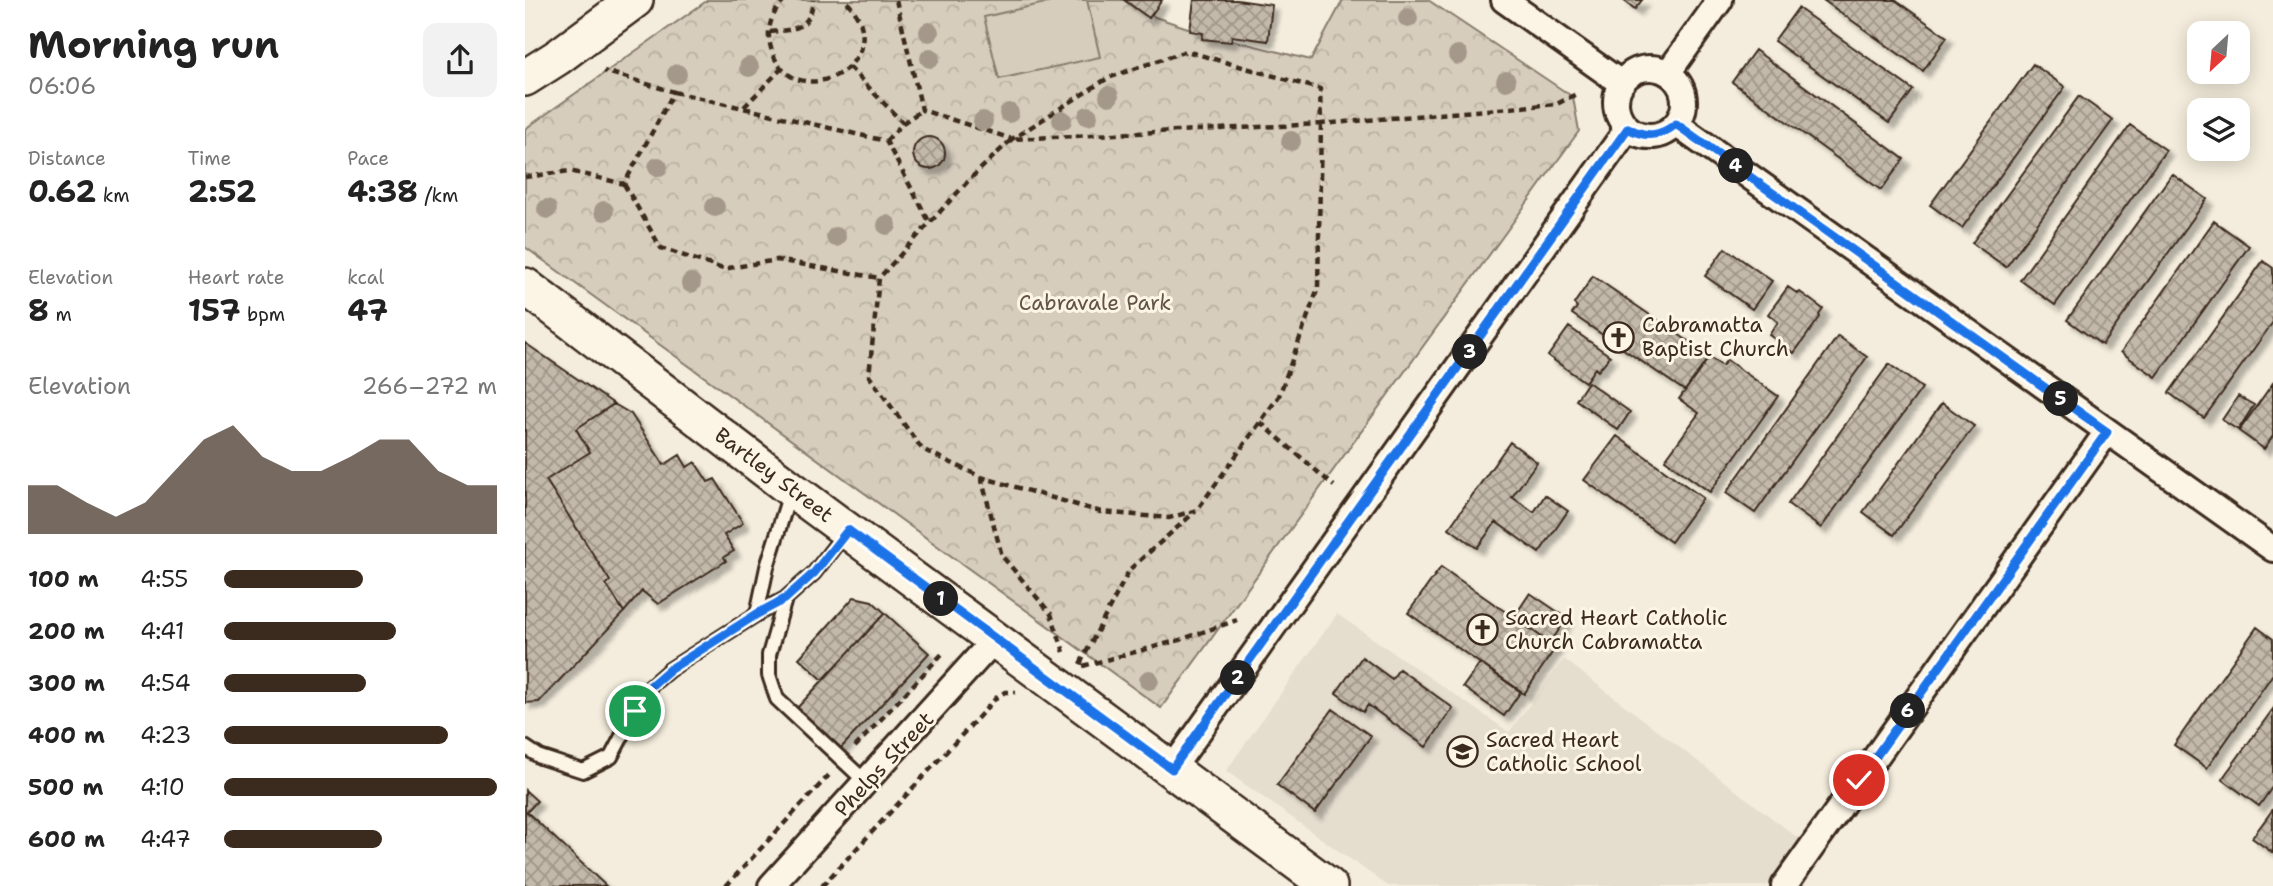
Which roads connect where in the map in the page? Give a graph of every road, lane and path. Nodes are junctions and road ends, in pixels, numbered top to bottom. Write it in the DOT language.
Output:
graph roads {
  1 [pos="635,0"];
  2 [pos="813,0"];
  3 [pos="896,0"];
  4 [pos="1504,0"];
  5 [pos="1720,0"];
  6 [pos="783,1"];
  7 [pos="848,1"];
  8 [pos="769,32"];
  9 [pos="849,67"];
  10 [pos="782,68"];
  11 [pos="604,71"];
  12 [pos="1668,73"];
  13 [pos="525,78"];
  14 [pos="1621,83"];
  15 [pos="674,92"];
  16 [pos="1576,94"];
  17 [pos="743,108"];
  18 [pos="922,110"];
  19 [pos="903,122"];
  20 [pos="1321,124"];
  21 [pos="1676,124"];
  22 [pos="1628,128"];
  23 [pos="1012,139"];
  24 [pos="886,141"];
  25 [pos="525,177"];
  26 [pos="624,184"];
  27 [pos="930,223"];
  28 [pos="879,278"];
  29 [pos="525,286"];
  30 [pos="1260,422"];
  31 [pos="2107,432"];
  32 [pos="981,477"];
  33 [pos="1334,486"];
  34 [pos="791,488"];
  35 [pos="1197,510"];
  36 [pos="848,530"];
  37 [pos="2273,549"];
  38 [pos="785,599"];
  39 [pos="757,614"];
  40 [pos="1237,620"];
  41 [pos="995,639"];
  42 [pos="1064,653"];
  43 [pos="1022,691"];
  44 [pos="525,747"];
  45 [pos="1172,769"];
  46 [pos="867,783"];
  47 [pos="771,886"];
  48 [pos="822,886"];
  49 [pos="1329,886"];
  50 [pos="1784,886"];
  1 -- 13 [label="main road"];
  2 -- 8 [label="path"];
  3 -- 18 [label="path"];
  4 -- 14 [label="street"];
  5 -- 12 [label="street"];
  6 -- 8 [label="path"];
  7 -- 9 [label="path"];
  8 -- 10 [label="path"];
  9 -- 10 [label="path"];
  9 -- 19 [label="path"];
  10 -- 17 [label="path"];
  11 -- 15 [label="path"];
  12 -- 14 [label="street"];
  12 -- 21 [label="street"];
  14 -- 22 [label="street"];
  15 -- 17 [label="path"];
  15 -- 26 [label="path"];
  16 -- 20 [label="path"];
  17 -- 24 [label="path"];
  18 -- 19 [label="path"];
  18 -- 23 [label="path"];
  19 -- 24 [label="path"];
  20 -- 23 [label="path"];
  20 -- 23 [label="path"];
  20 -- 30 [label="path"];
  21 -- 22 [label="street"];
  21 -- 31 [label="street"];
  22 -- 45 [label="street"];
  23 -- 27 [label="path"];
  24 -- 27 [label="path"];
  25 -- 26 [label="path"];
  26 -- 28 [label="path"];
  27 -- 28 [label="path"];
  28 -- 32 [label="path"];
  29 -- 34 [label="main road, Bartley Street"];
  30 -- 33 [label="path"];
  30 -- 35 [label="path"];
  31 -- 37 [label="street"];
  31 -- 50 [label="street"];
  32 -- 35 [label="path"];
  32 -- 42 [label="path"];
  34 -- 36 [label="main road, Bartley Street"];
  34 -- 39 [label="lane"];
  35 -- 40 [label="path"];
  36 -- 38 [label="lane"];
  36 -- 41 [label="main road, Bartley Street"];
  38 -- 39 [label="lane"];
  38 -- 46 [label="lane"];
  39 -- 44 [label="lane"];
  41 -- 45 [label="main road, Bartley Street"];
  41 -- 46 [label="street, Phelps Street"];
  43 -- 48 [label="path, Phelps Street"];
  45 -- 49 [label="main road, Bartley Street"];
  46 -- 47 [label="street, Phelps Street"];
}
